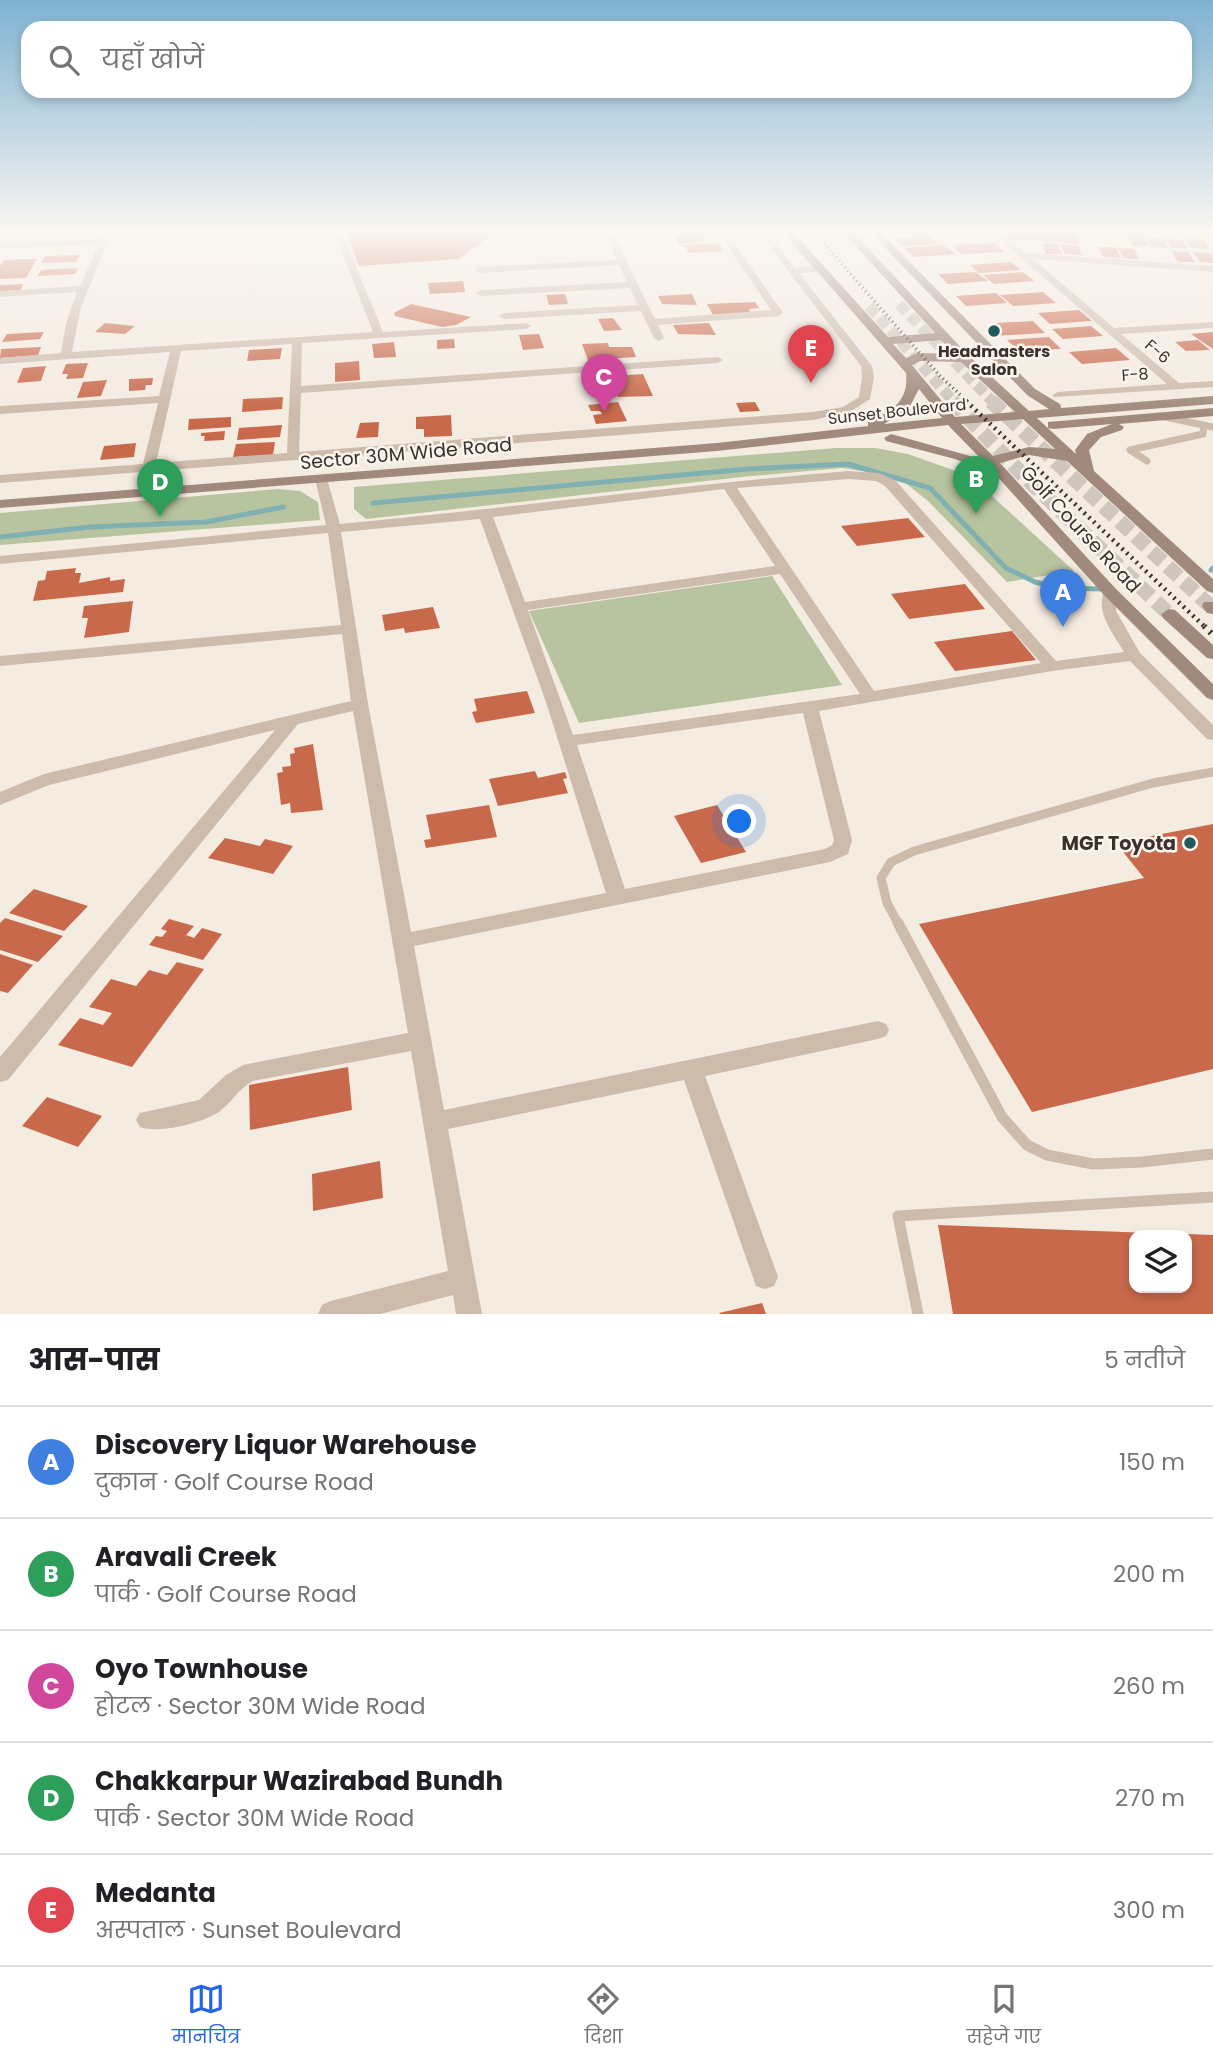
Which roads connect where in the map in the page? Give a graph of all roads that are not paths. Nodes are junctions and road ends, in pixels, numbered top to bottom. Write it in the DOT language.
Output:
graph roads {
  1 [pos="45,291"];
  2 [pos="83,291"];
  3 [pos="362,291"];
  4 [pos="513,291"];
  5 [pos="637,291"];
  6 [pos="763,291"];
  7 [pos="809,291"];
  8 [pos="840,291"];
  9 [pos="856,291"];
  10 [pos="887,291"];
  11 [pos="903,291"];
  12 [pos="933,291"];
  13 [pos="1064,291"];
  14 [pos="481,293"];
  15 [pos="0,294"];
  16 [pos="899,304"];
  17 [pos="869,306"];
  18 [pos="645,308"];
  19 [pos="500,317"];
  20 [pos="652,323"];
  21 [pos="1213,325"];
  22 [pos="526,326"];
  23 [pos="1111,331"];
  24 [pos="942,334"];
  25 [pos="379,335"];
  26 [pos="659,338"];
  27 [pos="297,340"];
  28 [pos="884,341"];
  29 [pos="176,348"];
  30 [pos="66,356"];
  31 [pos="964,358"];
  32 [pos="0,360"];
  33 [pos="719,360"];
  34 [pos="908,368"];
  35 [pos="1213,384"];
  36 [pos="993,386"];
  37 [pos="1176,386"];
  38 [pos="296,390"];
  39 [pos="164,399"];
  40 [pos="1213,400"];
  41 [pos="1057,401"];
  42 [pos="0,410"];
  43 [pos="1077,410"];
  44 [pos="1213,412"];
  45 [pos="1167,416"];
  46 [pos="1031,421"];
  47 [pos="1187,423"];
  48 [pos="1204,426"];
  49 [pos="1213,426"];
  50 [pos="956,427"];
  51 [pos="1194,436"];
  52 [pos="815,438"];
  53 [pos="891,438"];
  54 [pos="293,457"];
  55 [pos="1071,458"];
  56 [pos="1147,461"];
  57 [pos="995,466"];
  58 [pos="149,467"];
  59 [pos="1088,475"];
  60 [pos="0,479"];
  61 [pos="321,479"];
  62 [pos="727,485"];
  63 [pos="146,493"];
  64 [pos="0,504"];
  65 [pos="485,514"];
  66 [pos="334,528"];
  67 [pos="0,559"];
  68 [pos="783,569"];
  69 [pos="1196,574"];
  70 [pos="1213,580"];
  71 [pos="1213,588"];
  72 [pos="1110,592"];
  73 [pos="521,607"];
  74 [pos="1170,614"];
  75 [pos="348,629"];
  76 [pos="1213,654"];
  77 [pos="1134,656"];
  78 [pos="0,661"];
  79 [pos="1052,666"];
  80 [pos="1213,694"];
  81 [pos="870,696"];
  82 [pos="360,704"];
  83 [pos="810,707"];
  84 [pos="293,719"];
  85 [pos="1213,735"];
  86 [pos="568,741"];
  87 [pos="1213,772"];
  88 [pos="0,799"];
  89 [pos="617,896"];
  90 [pos="402,941"];
  91 [pos="878,1030"];
  92 [pos="419,1040"];
  93 [pos="691,1069"];
  94 [pos="0,1073"];
  95 [pos="148,1120"];
  96 [pos="433,1122"];
  97 [pos="1213,1154"];
  98 [pos="1213,1197"];
  99 [pos="765,1277"];
  100 [pos="462,1280"];
  101 [pos="331,1314"];
  102 [pos="469,1314"];
  103 [pos="918,1314"];
  1 -- 15 [label="street"];
  2 -- 30 [label="street"];
  3 -- 25 [label="street"];
  4 -- 14 [label="street"];
  5 -- 18 [label="street"];
  6 -- 20 [label="street"];
  7 -- 54 [label="street"];
  8 -- 28 [label="main road, Golf Course Road"];
  9 -- 17 [label="main road"];
  10 -- 16 [label="main road"];
  11 -- 24 [label="main road, Golf Course Road"];
  12 -- 41 [label="main road"];
  13 -- 23 [label="street, F-6"];
  18 -- 19 [label="street"];
  18 -- 20 [label="street"];
  20 -- 26 [label="street"];
  21 -- 23 [label="street"];
  22 -- 25 [label="street"];
  23 -- 37 [label="street, F-6"];
  24 -- 28 [label="main road"];
  24 -- 31 [label="main road, Golf Course Road"];
  25 -- 27 [label="street"];
  27 -- 29 [label="street"];
  27 -- 38 [label="street"];
  28 -- 34 [label="main road, Golf Course Road"];
  29 -- 30 [label="street"];
  29 -- 39 [label="street"];
  30 -- 32 [label="street"];
  31 -- 34 [label="main road"];
  31 -- 36 [label="main road, Golf Course Road"];
  33 -- 38 [label="street"];
  34 -- 50 [label="main road, Golf Course Road"];
  34 -- 52 [label="main road"];
  35 -- 37 [label="street, F-8"];
  36 -- 41 [label="main road"];
  36 -- 46 [label="main road, Golf Course Road"];
  37 -- 41 [label="street, F-8"];
  38 -- 54 [label="street"];
  39 -- 42 [label="street"];
  39 -- 58 [label="street"];
  40 -- 43 [label="main road, Sunset Boulevard"];
  41 -- 43 [label="main road"];
  43 -- 46 [label="main road, Sunset Boulevard"];
  44 -- 45 [label="main road, Sunset Boulevard"];
  45 -- 46 [label="main road, Sunset Boulevard"];
  45 -- 47 [label="lane"];
  45 -- 59 [label="main road"];
  46 -- 50 [label="main road, Sunset Boulevard"];
  46 -- 55 [label="main road, Golf Course Road"];
  47 -- 48 [label="lane"];
  47 -- 51 [label="lane"];
  48 -- 49 [label="lane"];
  48 -- 51 [label="lane"];
  50 -- 52 [label="main road, Sunset Boulevard"];
  50 -- 53 [label="main road, Sunset Boulevard"];
  50 -- 57 [label="main road, Golf Course Road"];
  51 -- 56 [label="lane"];
  52 -- 53 [label="main road, Sunset Boulevard"];
  52 -- 61 [label="main road, Sector 30M Wide Road"];
  53 -- 57 [label="main road"];
  54 -- 58 [label="street"];
  55 -- 57 [label="main road"];
  55 -- 59 [label="main road, Golf Course Road"];
  57 -- 72 [label="main road, Golf Course Road"];
  58 -- 60 [label="street"];
  58 -- 63 [label="street"];
  59 -- 69 [label="main road, Golf Course Road"];
  61 -- 63 [label="main road, Sector 30M Wide Road"];
  61 -- 66 [label="street"];
  62 -- 65 [label="street"];
  62 -- 68 [label="street"];
  62 -- 79 [label="street"];
  63 -- 64 [label="main road, Sector 30M Wide Road"];
  65 -- 66 [label="street"];
  65 -- 73 [label="street"];
  66 -- 67 [label="street"];
  66 -- 75 [label="street"];
  68 -- 73 [label="street"];
  68 -- 81 [label="street"];
  69 -- 70 [label="street"];
  69 -- 71 [label="main road, Golf Course Road"];
  72 -- 77 [label="street"];
  72 -- 80 [label="main road, Golf Course Road"];
  73 -- 86 [label="street"];
  74 -- 76 [label="main road"];
  75 -- 78 [label="street"];
  75 -- 82 [label="street"];
  77 -- 79 [label="street"];
  77 -- 85 [label="street"];
  79 -- 81 [label="street"];
  81 -- 83 [label="street"];
  82 -- 84 [label="street"];
  82 -- 90 [label="street"];
  83 -- 86 [label="street"];
  83 -- 89 [label="street"];
  84 -- 88 [label="street"];
  84 -- 94 [label="street"];
  86 -- 89 [label="street"];
  87 -- 97 [label="lane"];
  89 -- 90 [label="street"];
  90 -- 92 [label="street"];
  91 -- 93 [label="street"];
  92 -- 95 [label="street"];
  92 -- 96 [label="street"];
  93 -- 96 [label="street"];
  93 -- 99 [label="street"];
  96 -- 100 [label="street"];
  98 -- 103 [label="lane"];
  100 -- 101 [label="street"];
  100 -- 102 [label="street"];
}
